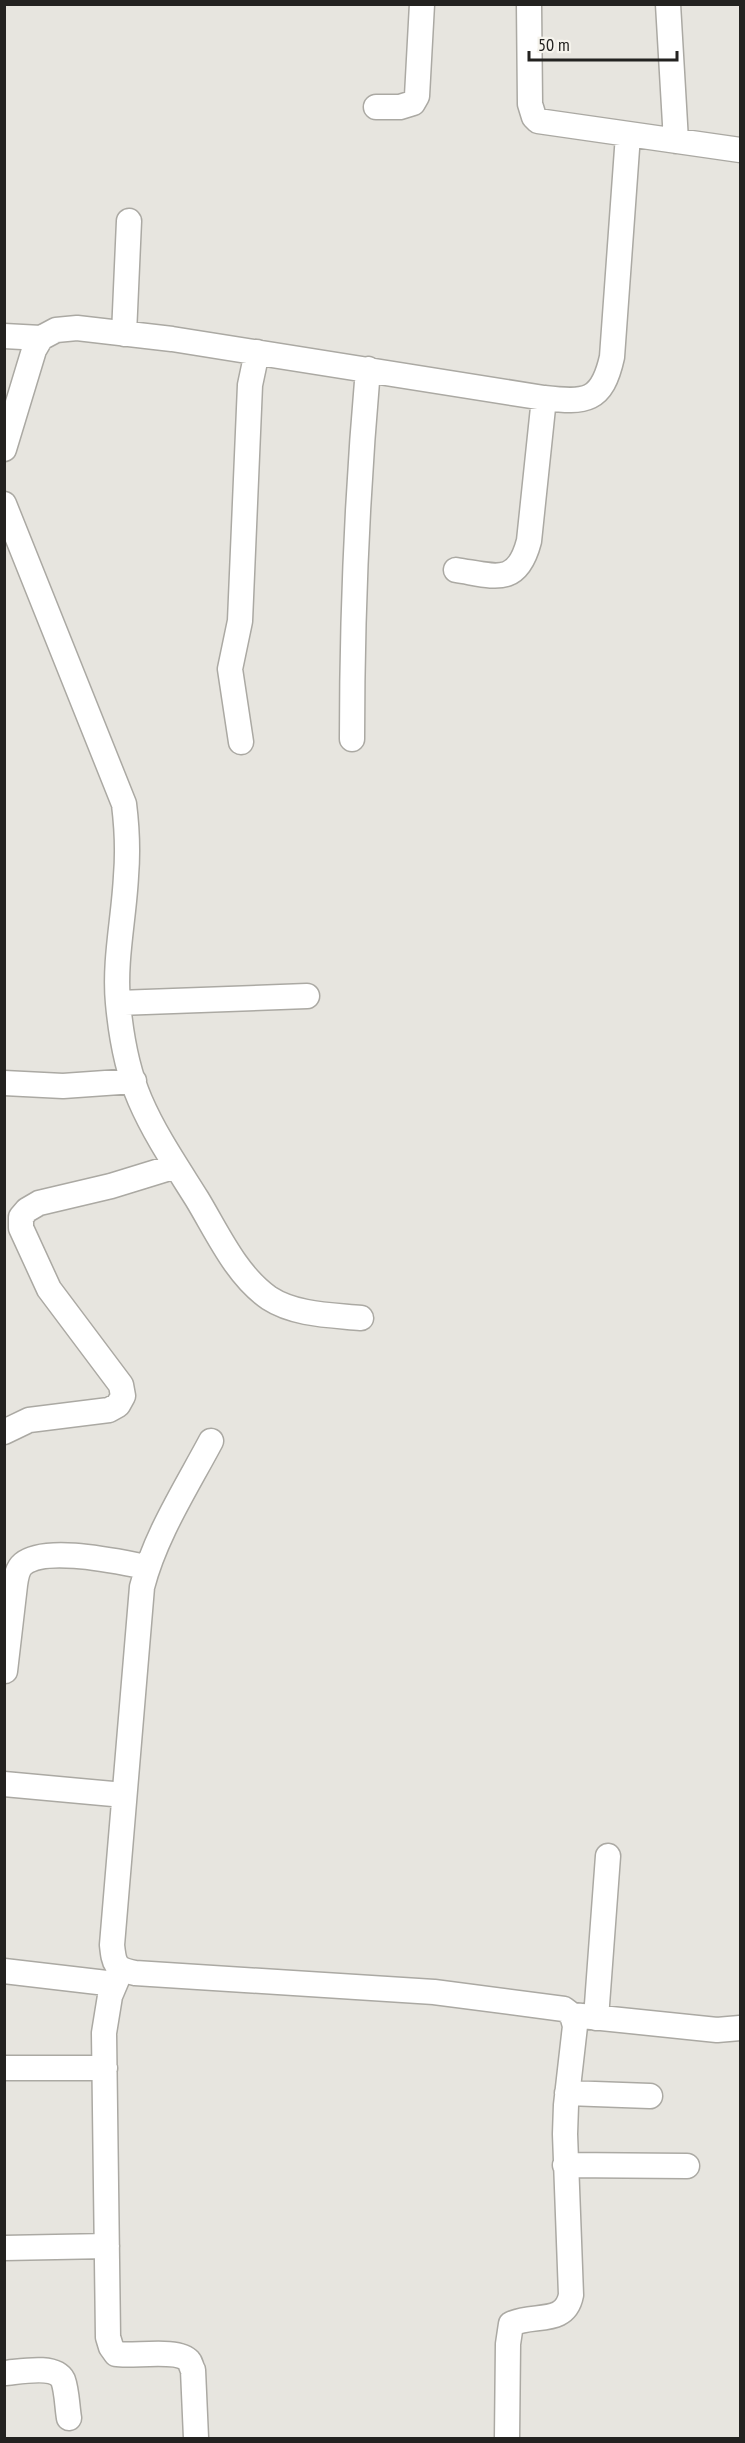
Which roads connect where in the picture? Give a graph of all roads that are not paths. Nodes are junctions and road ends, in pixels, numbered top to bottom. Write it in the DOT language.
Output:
graph roads {
  1 [pos="422,4"];
  2 [pos="529,4"];
  3 [pos="668,4"];
  4 [pos="376,107"];
  5 [pos="628,135"];
  6 [pos="676,141"];
  7 [pos="741,150"];
  8 [pos="129,221"];
  9 [pos="124,334"];
  10 [pos="4,336"];
  11 [pos="41,338"];
  12 [pos="257,352"];
  13 [pos="368,369"];
  14 [pos="544,398"];
  15 [pos="4,449"];
  16 [pos="4,504"];
  17 [pos="456,570"];
  18 [pos="352,739"];
  19 [pos="241,742"];
  20 [pos="307,996"];
  21 [pos="118,1003"];
  22 [pos="134,1081"];
  23 [pos="4,1083"];
  24 [pos="176,1166"];
  25 [pos="361,1318"];
  26 [pos="4,1432"];
  27 [pos="211,1441"];
  28 [pos="147,1566"];
  29 [pos="5,1671"];
  30 [pos="4,1784"];
  31 [pos="124,1795"];
  32 [pos="608,1856"];
  33 [pos="4,1971"];
  34 [pos="118,1977"];
  35 [pos="572,2015"];
  36 [pos="596,2018"];
  37 [pos="741,2028"];
  38 [pos="4,2068"];
  39 [pos="105,2068"];
  40 [pos="567,2092"];
  41 [pos="650,2096"];
  42 [pos="565,2165"];
  43 [pos="687,2166"];
  44 [pos="107,2246"];
  45 [pos="4,2248"];
  46 [pos="4,2373"];
  47 [pos="69,2418"];
  48 [pos="196,2439"];
  49 [pos="507,2439"];
  1 -- 4 [label="street"];
  2 -- 5 [label="street"];
  3 -- 6 [label="street"];
  5 -- 6 [label="street"];
  5 -- 14 [label="street"];
  6 -- 7 [label="street"];
  8 -- 9 [label="street"];
  9 -- 11 [label="street"];
  9 -- 12 [label="street"];
  10 -- 11 [label="street"];
  11 -- 15 [label="street"];
  12 -- 13 [label="street"];
  12 -- 19 [label="street"];
  13 -- 14 [label="street"];
  13 -- 18 [label="street"];
  14 -- 17 [label="street"];
  16 -- 21 [label="street"];
  20 -- 21 [label="street"];
  21 -- 22 [label="street"];
  22 -- 23 [label="street"];
  22 -- 24 [label="street"];
  24 -- 25 [label="street"];
  24 -- 26 [label="street"];
  27 -- 28 [label="street"];
  28 -- 29 [label="street"];
  28 -- 31 [label="street"];
  30 -- 31 [label="street"];
  31 -- 34 [label="street"];
  32 -- 36 [label="street"];
  33 -- 34 [label="street"];
  34 -- 35 [label="street"];
  34 -- 39 [label="street"];
  35 -- 36 [label="street"];
  35 -- 40 [label="street"];
  36 -- 37 [label="street"];
  38 -- 39 [label="street"];
  39 -- 44 [label="street"];
  40 -- 41 [label="street"];
  40 -- 42 [label="street"];
  42 -- 43 [label="street"];
  42 -- 49 [label="street"];
  44 -- 45 [label="street"];
  44 -- 48 [label="street"];
  46 -- 47 [label="street"];
}
